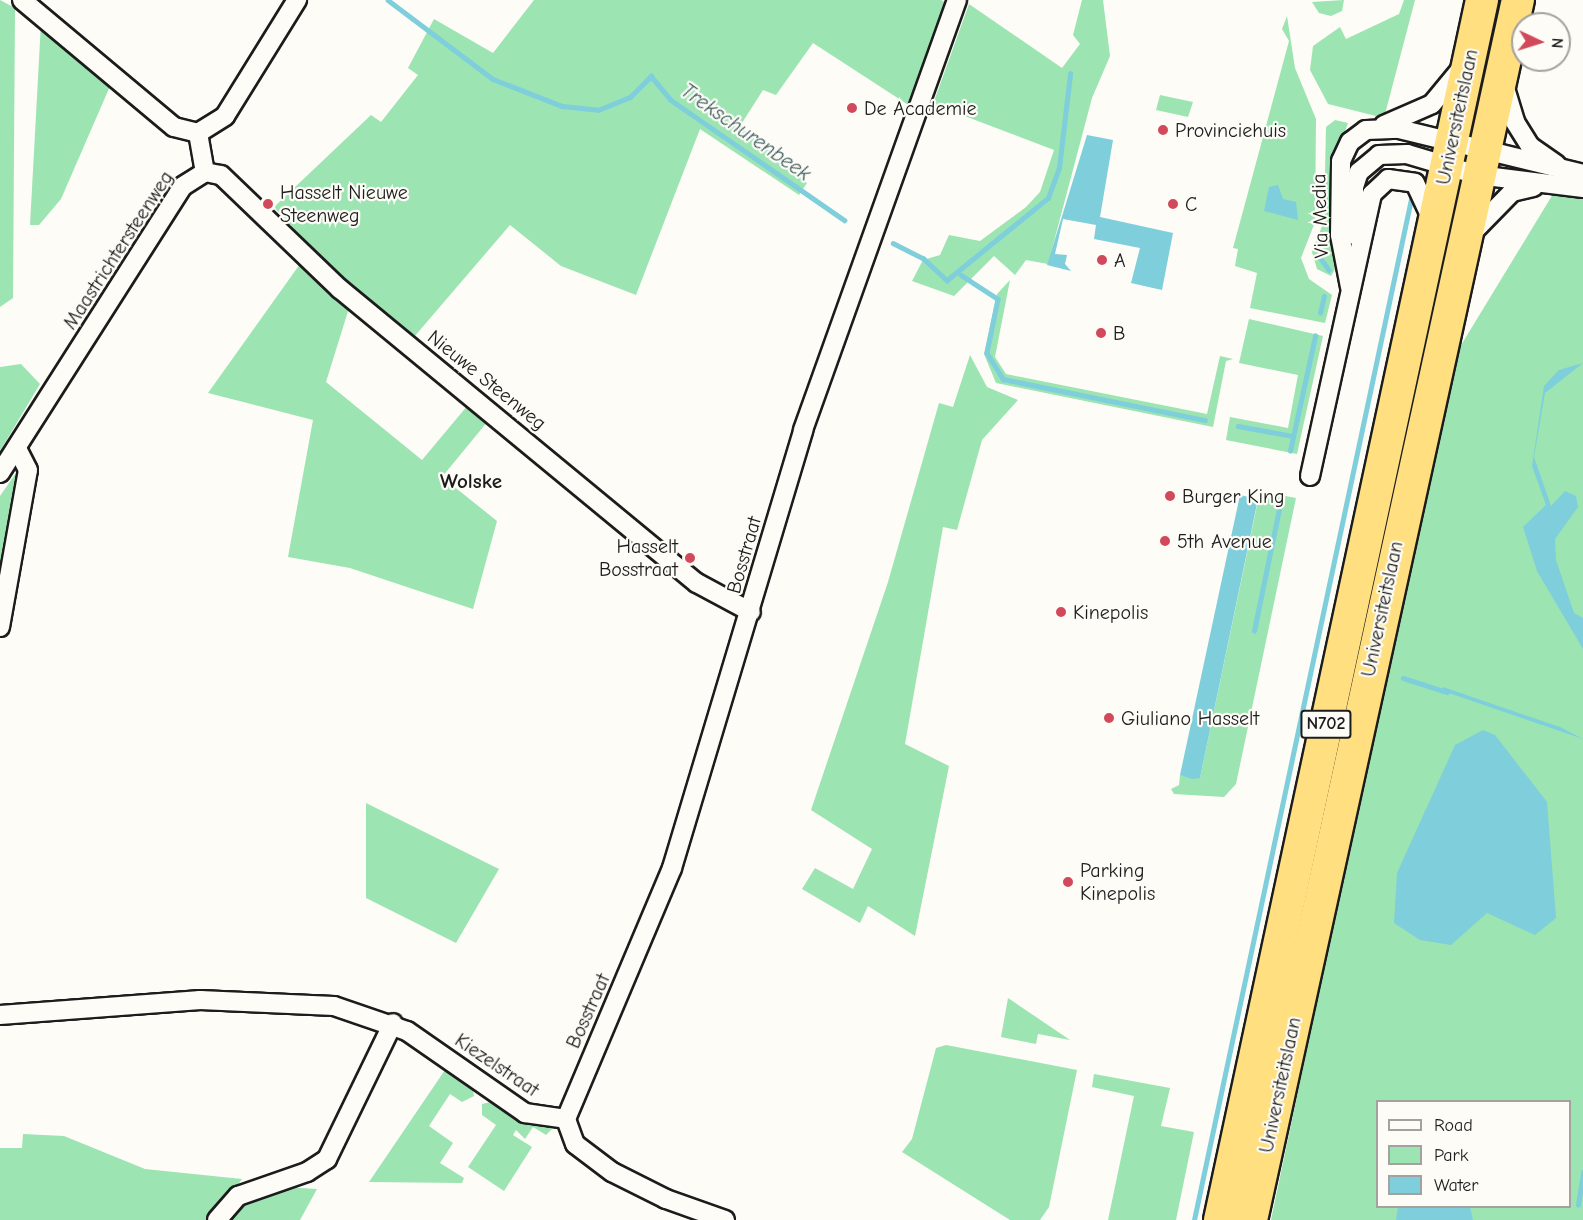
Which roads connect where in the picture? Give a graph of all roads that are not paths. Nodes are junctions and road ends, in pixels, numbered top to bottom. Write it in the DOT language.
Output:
graph roads {
  1 [pos="22,0"];
  2 [pos="297,0"];
  3 [pos="957,0"];
  4 [pos="1482,0"];
  5 [pos="1518,0"];
  6 [pos="1469,58"];
  7 [pos="1502,73"];
  8 [pos="1380,126"];
  9 [pos="198,133"];
  10 [pos="1449,152"];
  11 [pos="1481,162"];
  12 [pos="1562,169"];
  13 [pos="205,172"];
  14 [pos="1583,174"];
  15 [pos="1539,185"];
  16 [pos="1583,188"];
  17 [pos="1433,227"];
  18 [pos="1459,254"];
  19 [pos="1352,282"];
  20 [pos="17,448"];
  21 [pos="0,473"];
  22 [pos="1310,476"];
  23 [pos="751,612"];
  24 [pos="0,627"];
  25 [pos="0,1015"];
  26 [pos="393,1023"];
  27 [pos="566,1119"];
  28 [pos="217,1220"];
  29 [pos="725,1220"];
  30 [pos="1220,1220"];
  31 [pos="1251,1220"];
  1 -- 9 [label="street"];
  2 -- 9 [label="street"];
  3 -- 23 [label="street, Bosstraat"];
  4 -- 6 [label="highway, Universiteitslaan / N702"];
  5 -- 7 [label="highway, Universiteitslaan / N702"];
  6 -- 8 [label="street"];
  6 -- 10 [label="highway, Universiteitslaan / N702"];
  7 -- 11 [label="highway, Universiteitslaan / N702"];
  7 -- 12 [label="street"];
  8 -- 10 [label="street, Via Media"];
  8 -- 19 [label="street, Via Media"];
  9 -- 13 [label="street, Maastrichtersteenweg"];
  10 -- 11 [label="street, Via Media"];
  10 -- 11 [label="street, Via Media"];
  10 -- 17 [label="highway, Universiteitslaan / N702"];
  10 -- 19 [label="street, Via Media"];
  11 -- 12 [label="street"];
  11 -- 15 [label="street"];
  11 -- 18 [label="highway, Universiteitslaan / N702"];
  12 -- 14 [label="street"];
  13 -- 20 [label="street, Maastrichtersteenweg"];
  13 -- 23 [label="street, Nieuwe Steenweg"];
  15 -- 16 [label="street"];
  15 -- 18 [label="street"];
  17 -- 19 [label="street, Via Media"];
  17 -- 30 [label="highway, Universiteitslaan / N702"];
  18 -- 31 [label="highway, Universiteitslaan / N702"];
  19 -- 22 [label="street, Via Media"];
  20 -- 21 [label="street, Maastrichtersteenweg"];
  20 -- 24 [label="street"];
  23 -- 27 [label="street, Bosstraat"];
  25 -- 26 [label="street, Kiezelstraat"];
  26 -- 27 [label="street, Kiezelstraat"];
  26 -- 28 [label="street"];
  27 -- 29 [label="street"];
}
